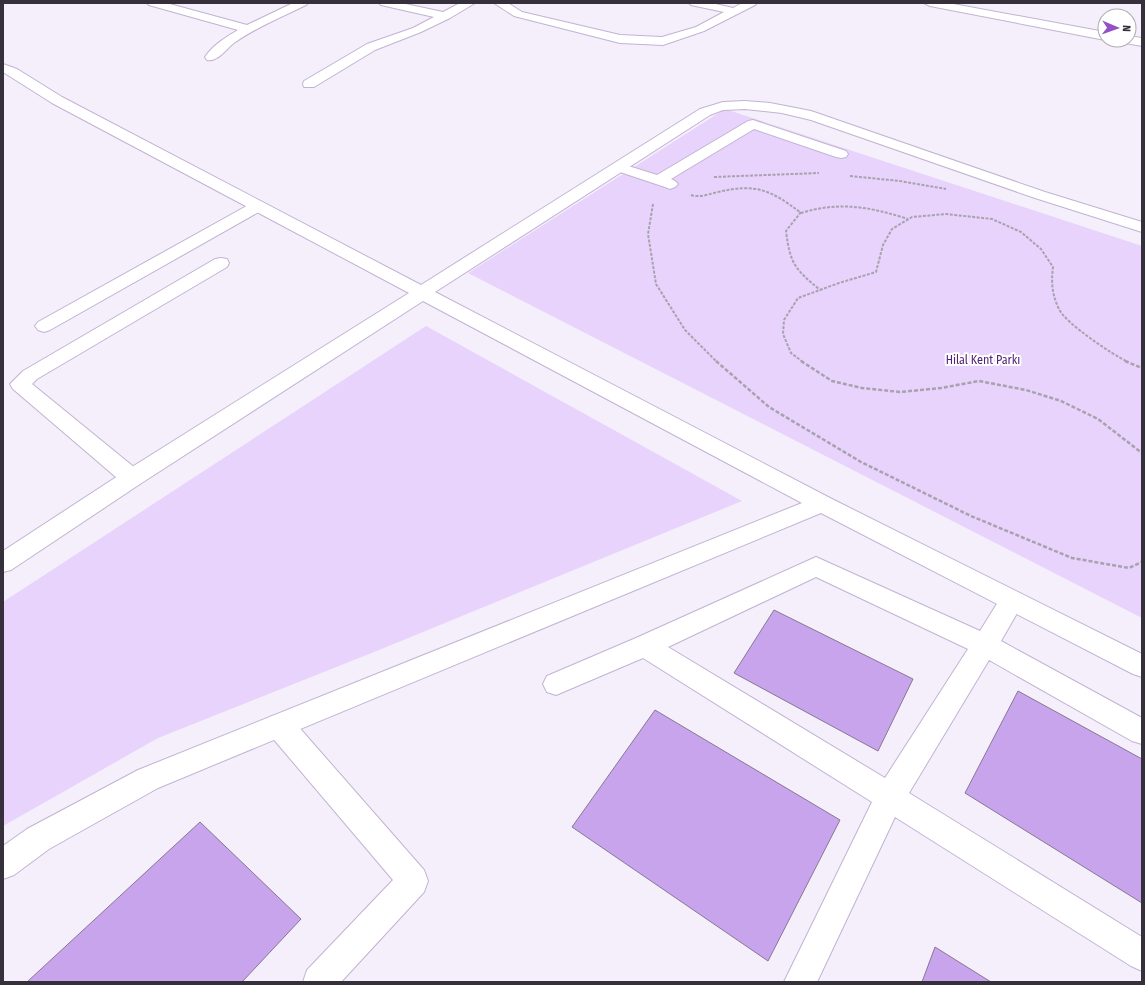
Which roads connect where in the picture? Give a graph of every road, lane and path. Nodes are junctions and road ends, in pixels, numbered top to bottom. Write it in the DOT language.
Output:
graph roads {
  1 [pos="153,3"];
  2 [pos="302,3"];
  3 [pos="385,3"];
  4 [pos="468,3"];
  5 [pos="500,3"];
  6 [pos="695,3"];
  7 [pos="751,3"];
  8 [pos="930,3"];
  9 [pos="734,11"];
  10 [pos="446,16"];
  11 [pos="249,29"];
  12 [pos="1097,34"];
  13 [pos="211,57"];
  14 [pos="6,72"];
  15 [pos="309,84"];
  16 [pos="841,154"];
  17 [pos="619,167"];
  18 [pos="820,173"];
  19 [pos="849,176"];
  20 [pos="665,183"];
  21 [pos="946,189"];
  22 [pos="258,206"];
  23 [pos="801,212"];
  24 [pos="908,219"];
  25 [pos="1142,227"];
  26 [pos="221,263"];
  27 [pos="820,290"];
  28 [pos="422,293"];
  29 [pos="44,326"];
  30 [pos="1142,368"];
  31 [pos="1142,453"];
  32 [pos="132,478"];
  33 [pos="822,504"];
  34 [pos="1142,562"];
  35 [pos="3,563"];
  36 [pos="1012,600"];
  37 [pos="986,645"];
  38 [pos="645,646"];
  39 [pos="1142,666"];
  40 [pos="556,684"];
  41 [pos="280,726"];
  42 [pos="1142,732"];
  43 [pos="890,797"];
  44 [pos="3,864"];
  45 [pos="1142,955"];
  46 [pos="318,982"];
  47 [pos="800,982"];
  1 -- 11 [label="street"];
  2 -- 11 [label="street"];
  3 -- 10 [label="street"];
  4 -- 10 [label="street"];
  5 -- 9 [label="street"];
  6 -- 9 [label="street"];
  7 -- 9 [label="street"];
  8 -- 12 [label="street"];
  10 -- 15 [label="street"];
  11 -- 13 [label="street"];
  14 -- 22 [label="street"];
  16 -- 20 [label="street"];
  17 -- 20 [label="street"];
  17 -- 25 [label="street"];
  17 -- 28 [label="street"];
  18 -- 20 [label="path"];
  19 -- 21 [label="path"];
  20 -- 23 [label="path"];
  20 -- 34 [label="path"];
  22 -- 28 [label="street"];
  22 -- 29 [label="street"];
  23 -- 24 [label="path"];
  23 -- 27 [label="path"];
  24 -- 27 [label="path"];
  24 -- 30 [label="path"];
  26 -- 32 [label="street"];
  27 -- 31 [label="path"];
  28 -- 32 [label="street"];
  28 -- 33 [label="street"];
  32 -- 35 [label="street"];
  33 -- 36 [label="street"];
  33 -- 41 [label="street"];
  36 -- 37 [label="street"];
  36 -- 39 [label="street"];
  37 -- 38 [label="street"];
  37 -- 42 [label="street"];
  37 -- 43 [label="street"];
  38 -- 40 [label="street"];
  38 -- 43 [label="street"];
  41 -- 44 [label="street"];
  41 -- 46 [label="street"];
  43 -- 45 [label="street"];
  43 -- 47 [label="street"];
}
